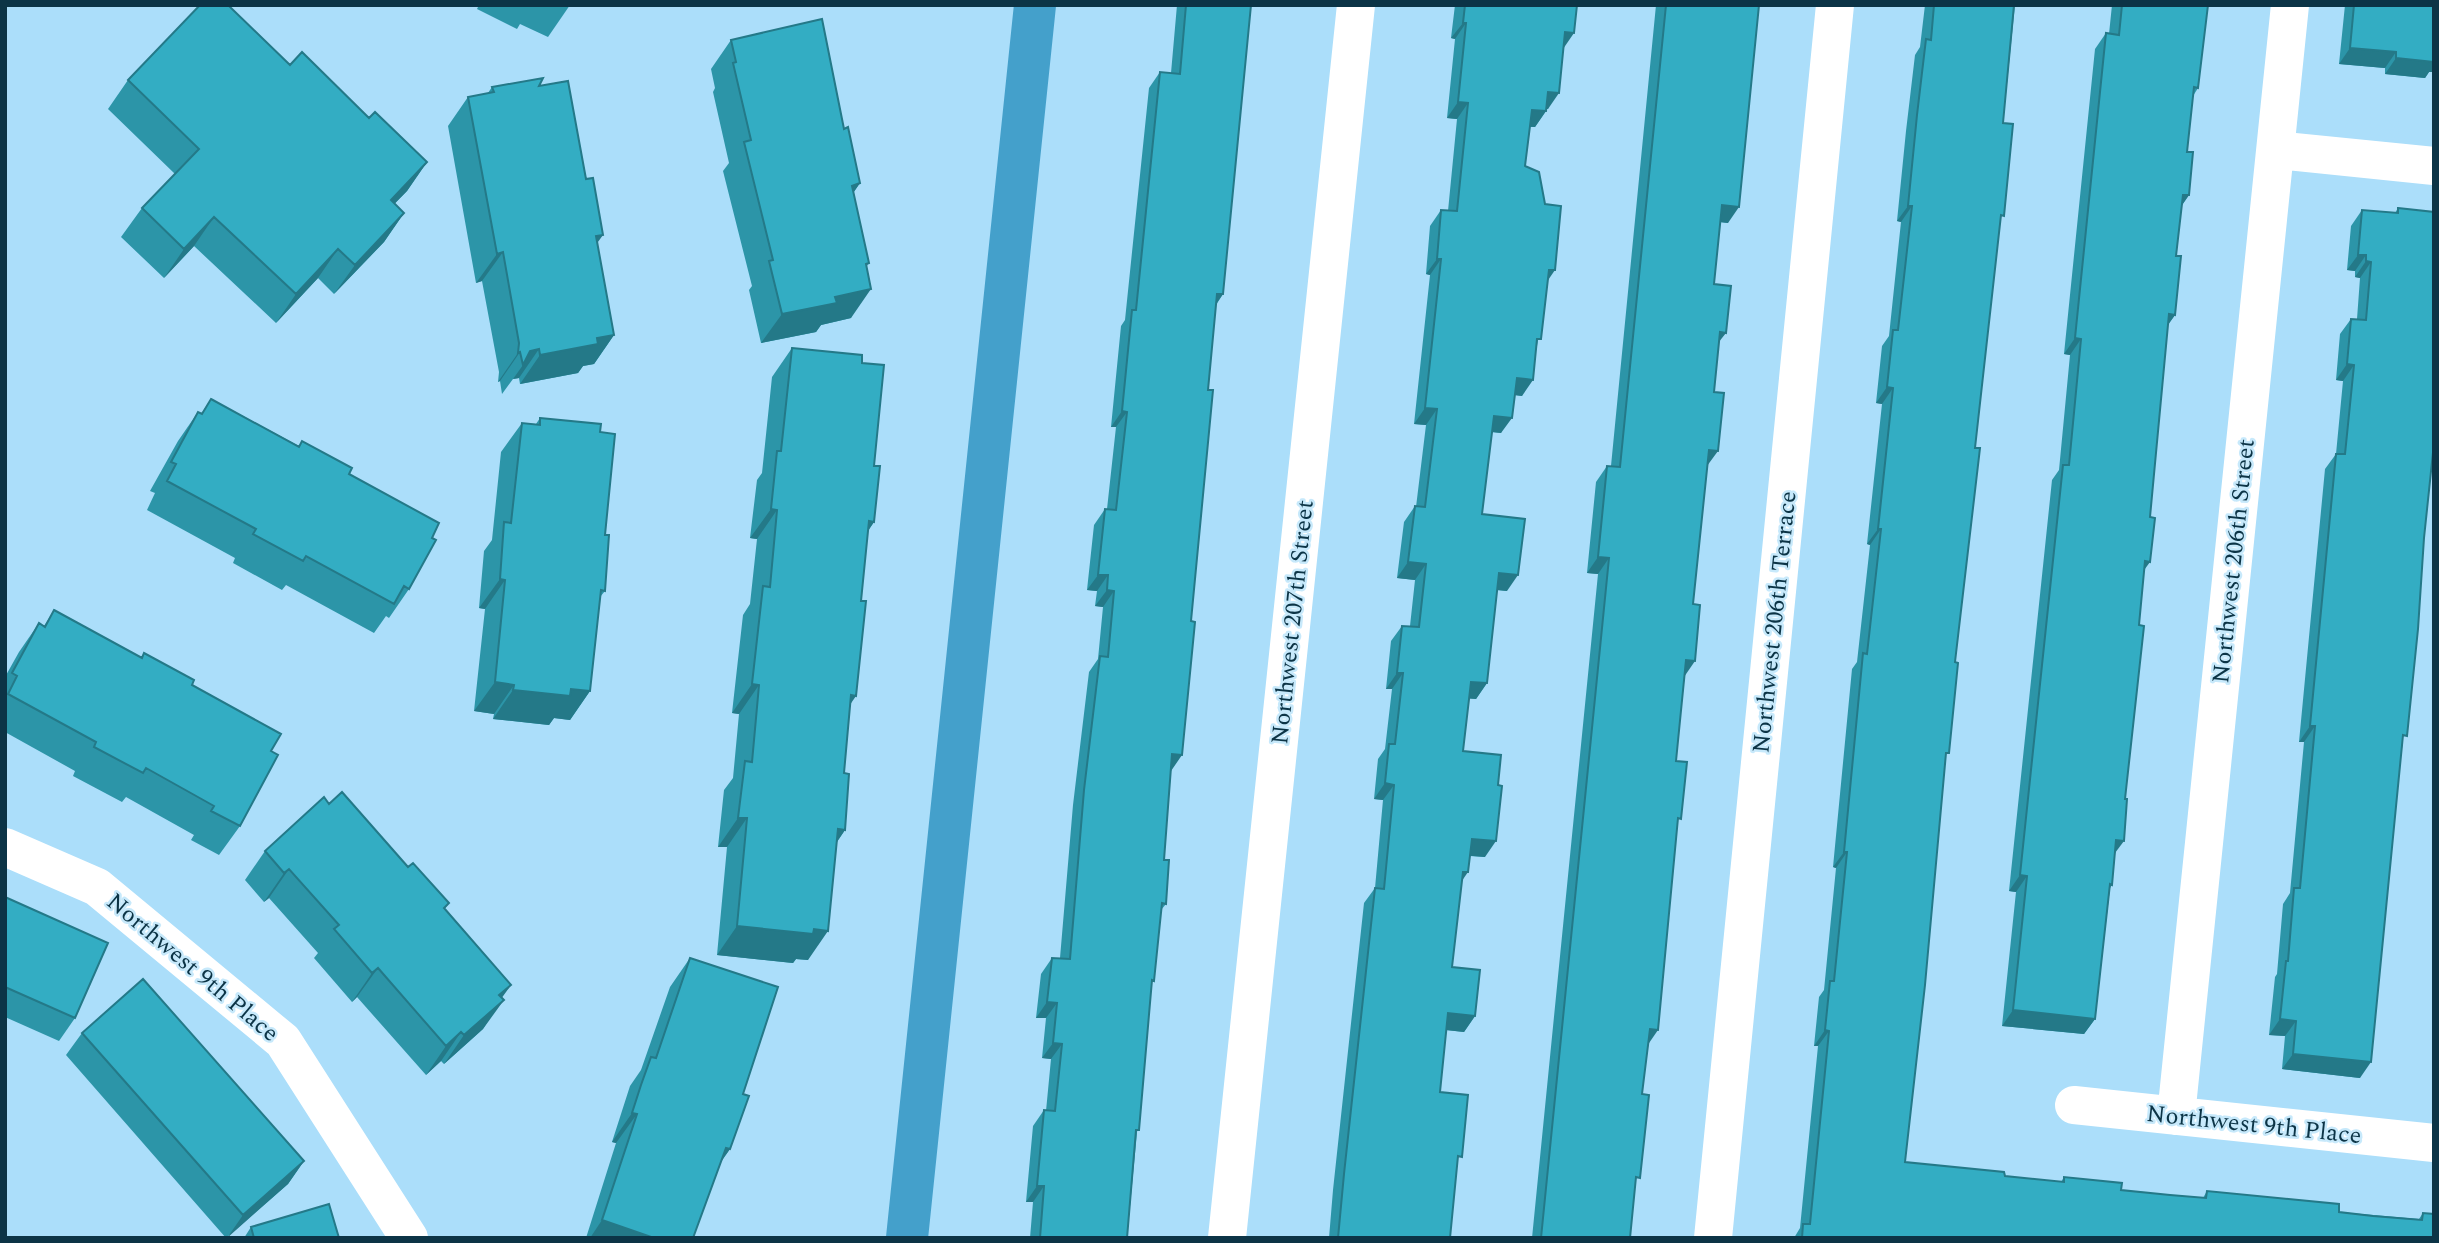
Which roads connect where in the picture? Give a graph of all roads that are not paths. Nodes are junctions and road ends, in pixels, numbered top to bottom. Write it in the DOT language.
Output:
graph roads {
  1 [pos="1356,5"];
  2 [pos="1835,5"];
  3 [pos="2290,5"];
  4 [pos="2276,150"];
  5 [pos="2434,166"];
  6 [pos="5,847"];
  7 [pos="2074,1105"];
  8 [pos="2176,1116"];
  9 [pos="2434,1143"];
  10 [pos="409,1238"];
  11 [pos="1227,1238"];
  12 [pos="1713,1238"];
  1 -- 11 [label="street, Northwest 207th Street"];
  2 -- 12 [label="street, Northwest 206th Terrace"];
  3 -- 4 [label="street, Northwest 206th Street"];
  4 -- 5 [label="street"];
  4 -- 8 [label="street, Northwest 206th Street"];
  6 -- 10 [label="street, Northwest 9th Place"];
  7 -- 8 [label="street, Northwest 9th Place"];
  8 -- 9 [label="street, Northwest 9th Place"];
}
